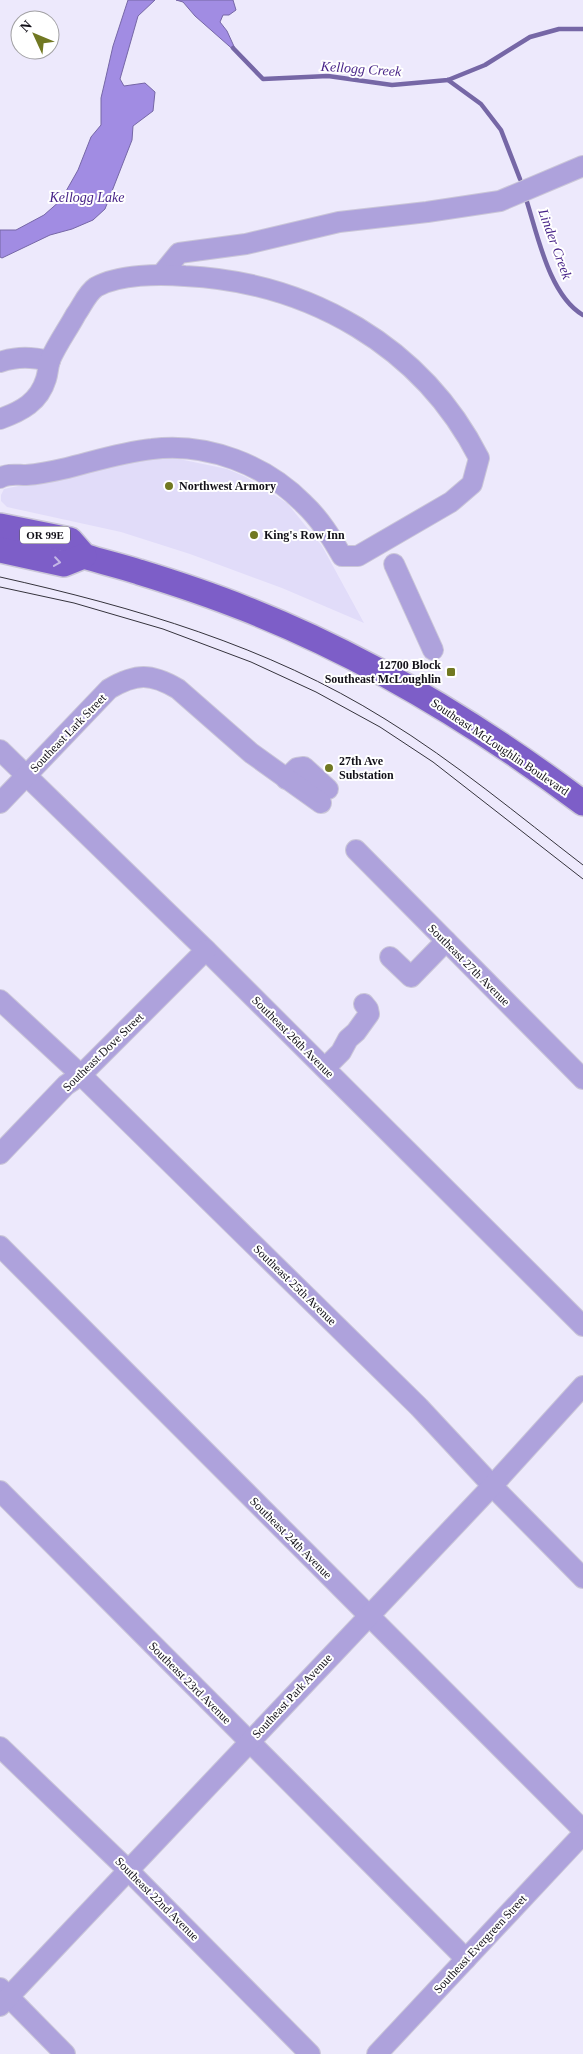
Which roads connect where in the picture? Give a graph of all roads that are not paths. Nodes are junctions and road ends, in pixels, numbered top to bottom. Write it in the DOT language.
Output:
graph roads {
  1 [pos="583,166"];
  2 [pos="161,275"];
  3 [pos="50,361"];
  4 [pos="0,362"];
  5 [pos="0,419"];
  6 [pos="0,478"];
  7 [pos="0,526"];
  8 [pos="0,550"];
  9 [pos="84,556"];
  10 [pos="394,564"];
  11 [pos="434,650"];
  12 [pos="0,750"];
  13 [pos="26,776"];
  14 [pos="324,796"];
  15 [pos="0,803"];
  16 [pos="583,803"];
  17 [pos="356,850"];
  18 [pos="446,941"];
  19 [pos="206,950"];
  20 [pos="390,957"];
  21 [pos="0,1000"];
  22 [pos="364,1004"];
  23 [pos="325,1068"];
  24 [pos="81,1075"];
  25 [pos="583,1079"];
  26 [pos="0,1154"];
  27 [pos="0,1246"];
  28 [pos="583,1326"];
  29 [pos="583,1386"];
  30 [pos="493,1485"];
  31 [pos="0,1491"];
  32 [pos="583,1578"];
  33 [pos="368,1615"];
  34 [pos="249,1742"];
  35 [pos="0,1747"];
  36 [pos="583,1832"];
  37 [pos="128,1870"];
  38 [pos="466,1958"];
  39 [pos="3,1997"];
  40 [pos="65,2054"];
  41 [pos="310,2054"];
  42 [pos="377,2054"];
  1 -- 2 [label="street"];
  2 -- 3 [label="street"];
  2 -- 6 [label="street"];
  3 -- 4 [label="street"];
  3 -- 5 [label="street"];
  7 -- 9 [label="main road, Southeast McLoughlin Boulevard / OR 99E"];
  8 -- 9 [label="main road, OR 99E, one-way"];
  9 -- 16 [label="main road, Southeast McLoughlin Boulevard / OR 99E"];
  10 -- 11 [label="street"];
  12 -- 13 [label="street, Southeast 26th Avenue"];
  13 -- 14 [label="street, Southeast Lark Street"];
  13 -- 15 [label="street, Southeast Lark Street"];
  13 -- 19 [label="street, Southeast 26th Avenue"];
  17 -- 18 [label="street, Southeast 27th Avenue"];
  18 -- 20 [label="street"];
  18 -- 25 [label="street, Southeast 27th Avenue"];
  19 -- 23 [label="street, Southeast 26th Avenue"];
  19 -- 24 [label="street, Southeast Dove Street"];
  21 -- 24 [label="street, Southeast 25th Avenue"];
  22 -- 23 [label="street"];
  23 -- 28 [label="street, Southeast 26th Avenue"];
  24 -- 26 [label="street, Southeast Dove Street"];
  24 -- 30 [label="street, Southeast 25th Avenue"];
  27 -- 33 [label="street, Southeast 24th Avenue"];
  29 -- 30 [label="street, Southeast Park Avenue"];
  30 -- 32 [label="street, Southeast 25th Avenue"];
  30 -- 33 [label="street, Southeast Park Avenue"];
  31 -- 34 [label="street, Southeast 23rd Avenue"];
  33 -- 34 [label="street, Southeast Park Avenue"];
  33 -- 36 [label="street, Southeast 24th Avenue"];
  34 -- 37 [label="street, Southeast Park Avenue"];
  34 -- 38 [label="street, Southeast 23rd Avenue"];
  35 -- 37 [label="street, Southeast 22nd Avenue"];
  36 -- 38 [label="street, Southeast Evergreen Street"];
  37 -- 39 [label="street, Southeast Park Avenue"];
  37 -- 41 [label="street, Southeast 22nd Avenue"];
  38 -- 42 [label="street, Southeast Evergreen Street"];
  39 -- 40 [label="street"];
}
